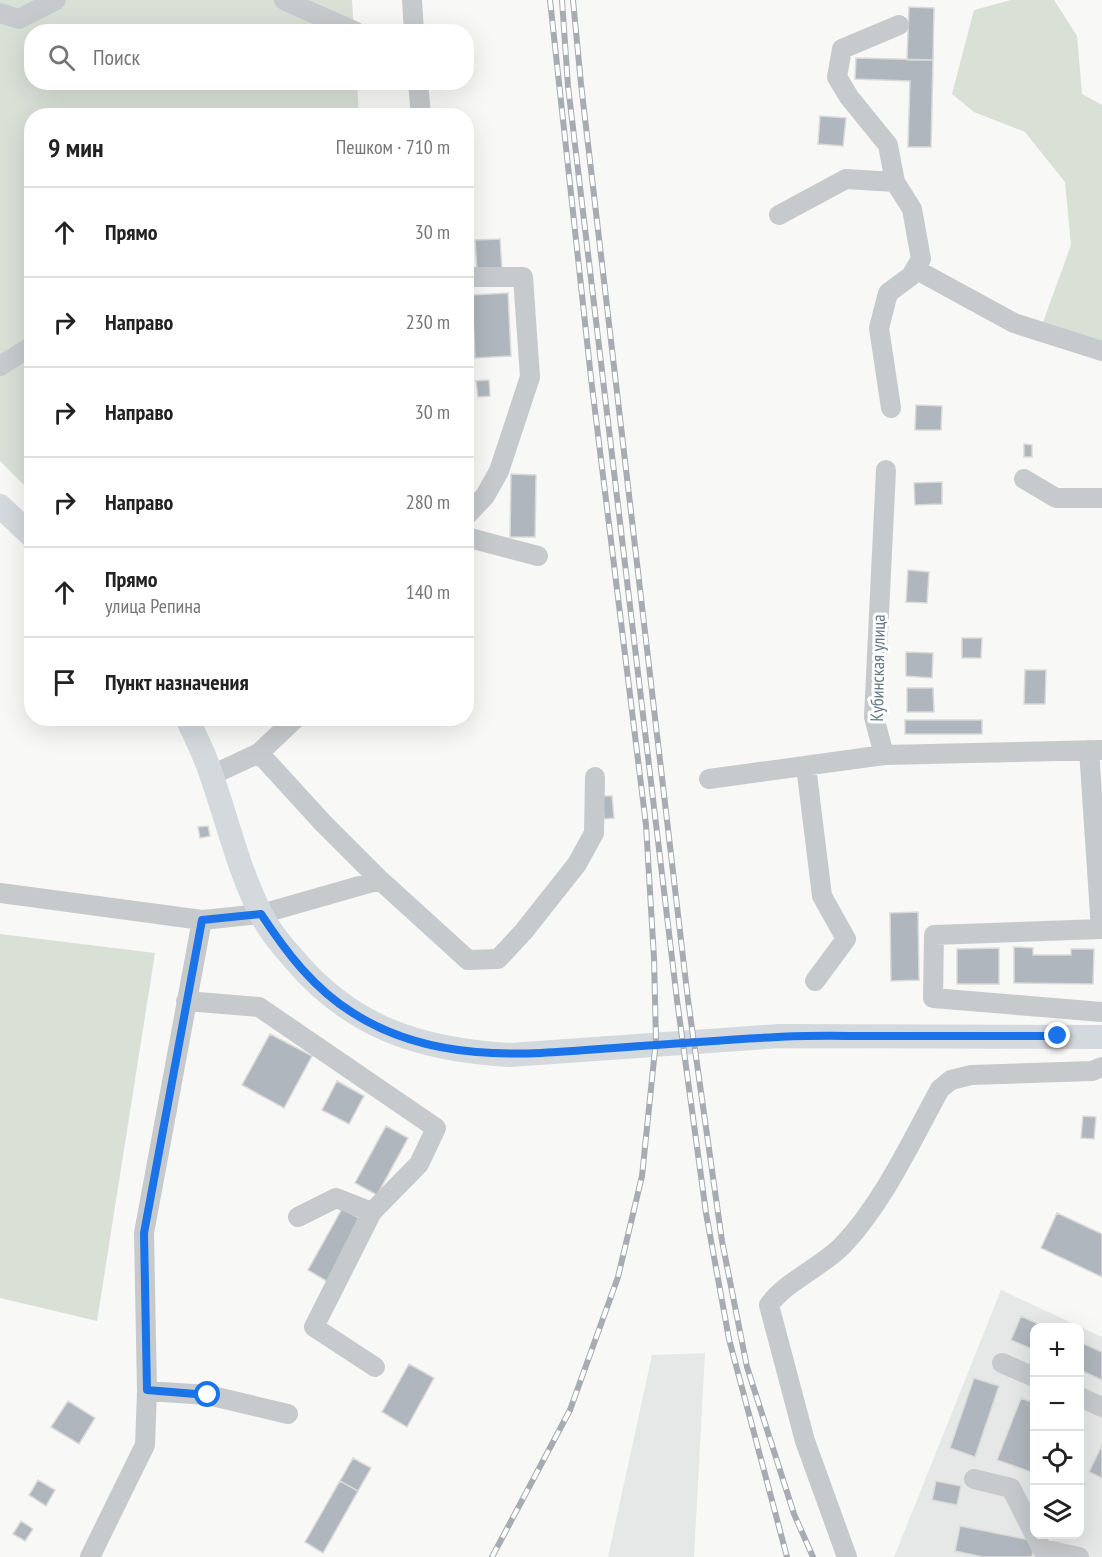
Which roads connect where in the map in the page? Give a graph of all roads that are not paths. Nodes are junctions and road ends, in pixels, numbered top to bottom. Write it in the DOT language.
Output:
graph roads {
  1 [pos="56,0"];
  2 [pos="284,0"];
  3 [pos="412,0"];
  4 [pos="0,13"];
  5 [pos="338,24"];
  6 [pos="414,24"];
  7 [pos="899,25"];
  8 [pos="419,90"];
  9 [pos="420,108"];
  10 [pos="895,182"];
  11 [pos="779,215"];
  12 [pos="915,268"];
  13 [pos="474,277"];
  14 [pos="24,351"];
  15 [pos="1102,351"];
  16 [pos="0,366"];
  17 [pos="891,408"];
  18 [pos="886,470"];
  19 [pos="1024,479"];
  20 [pos="1102,498"];
  21 [pos="0,506"];
  22 [pos="474,508"];
  23 [pos="24,528"];
  24 [pos="474,539"];
  25 [pos="538,556"];
  26 [pos="191,726"];
  27 [pos="288,726"];
  28 [pos="1096,750"];
  29 [pos="259,753"];
  30 [pos="884,755"];
  31 [pos="806,766"];
  32 [pos="212,775"];
  33 [pos="595,777"];
  34 [pos="709,779"];
  35 [pos="1099,856"];
  36 [pos="380,880"];
  37 [pos="0,893"];
  38 [pos="261,914"];
  39 [pos="202,920"];
  40 [pos="1101,929"];
  41 [pos="815,981"];
  42 [pos="186,1001"];
  43 [pos="1102,1012"];
  44 [pos="1102,1037"];
  45 [pos="1102,1067"];
  46 [pos="372,1212"];
  47 [pos="298,1217"];
  48 [pos="1002,1363"];
  49 [pos="375,1367"];
  50 [pos="1030,1375"];
  51 [pos="147,1390"];
  52 [pos="1084,1399"];
  53 [pos="1102,1407"];
  54 [pos="288,1414"];
  55 [pos="974,1479"];
  56 [pos="90,1557"];
  57 [pos="847,1557"];
  58 [pos="1078,1557"];
  1 -- 4 [label="street"];
  2 -- 5 [label="street"];
  3 -- 6 [label="street"];
  7 -- 10 [label="street"];
  8 -- 9 [label="street"];
  10 -- 11 [label="street"];
  10 -- 12 [label="street"];
  12 -- 15 [label="street"];
  12 -- 17 [label="street"];
  13 -- 22 [label="street"];
  14 -- 16 [label="street"];
  18 -- 30 [label="street, Кубинская улица"];
  19 -- 20 [label="street"];
  21 -- 23 [label="main road"];
  24 -- 25 [label="street"];
  26 -- 32 [label="main road"];
  27 -- 29 [label="street"];
  28 -- 30 [label="street"];
  28 -- 35 [label="street"];
  29 -- 32 [label="street"];
  29 -- 36 [label="street"];
  30 -- 31 [label="street"];
  31 -- 34 [label="street"];
  31 -- 41 [label="street"];
  32 -- 38 [label="main road"];
  33 -- 36 [label="street"];
  35 -- 40 [label="street"];
  36 -- 38 [label="street"];
  37 -- 39 [label="street"];
  38 -- 39 [label="street"];
  38 -- 44 [label="main road"];
  39 -- 42 [label="street"];
  40 -- 43 [label="street"];
  42 -- 46 [label="street"];
  42 -- 51 [label="street"];
  45 -- 57 [label="street"];
  46 -- 47 [label="street"];
  46 -- 49 [label="street"];
  48 -- 50 [label="street"];
  51 -- 54 [label="street"];
  51 -- 56 [label="street"];
  52 -- 53 [label="street"];
  55 -- 58 [label="street"];
}
